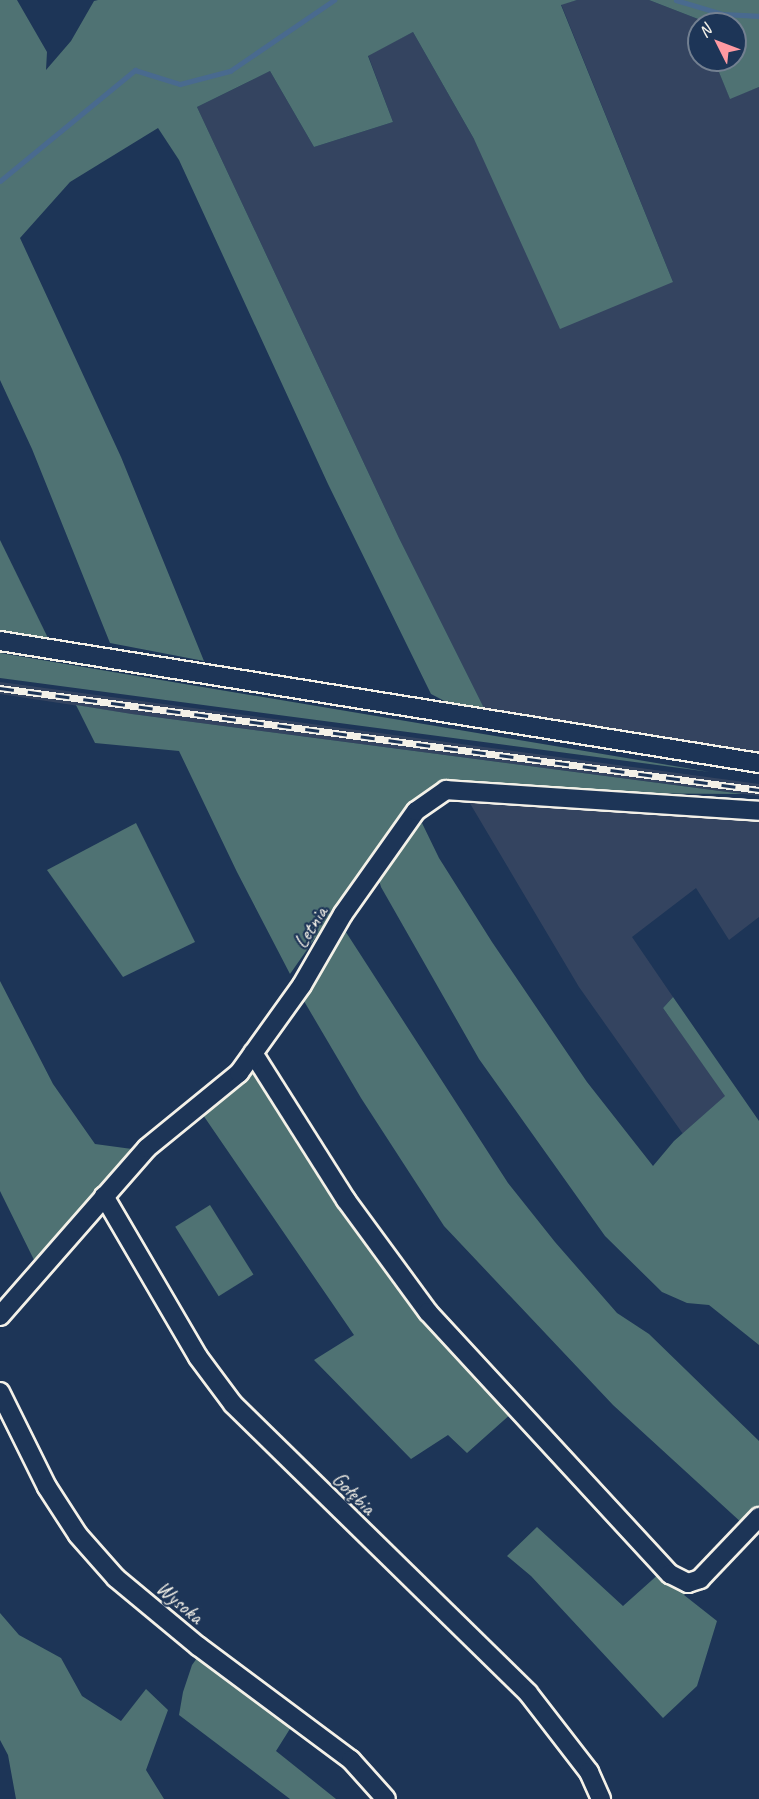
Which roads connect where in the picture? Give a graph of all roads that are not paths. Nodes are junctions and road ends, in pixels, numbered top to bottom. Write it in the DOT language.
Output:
graph roads {
  1 [pos="0,641"];
  2 [pos="759,763"];
  3 [pos="759,811"];
  4 [pos="253,1053"];
  5 [pos="104,1196"];
  6 [pos="0,1316"];
  7 [pos="0,1392"];
  8 [pos="759,1517"];
  9 [pos="386,1799"];
  10 [pos="601,1799"];
  1 -- 2 [label="street"];
  3 -- 4 [label="street, Letnia"];
  4 -- 5 [label="street, Letnia"];
  4 -- 8 [label="street"];
  5 -- 6 [label="street, Letnia"];
  5 -- 10 [label="street, Gołębia"];
  7 -- 9 [label="street, Wysoka"];
}
